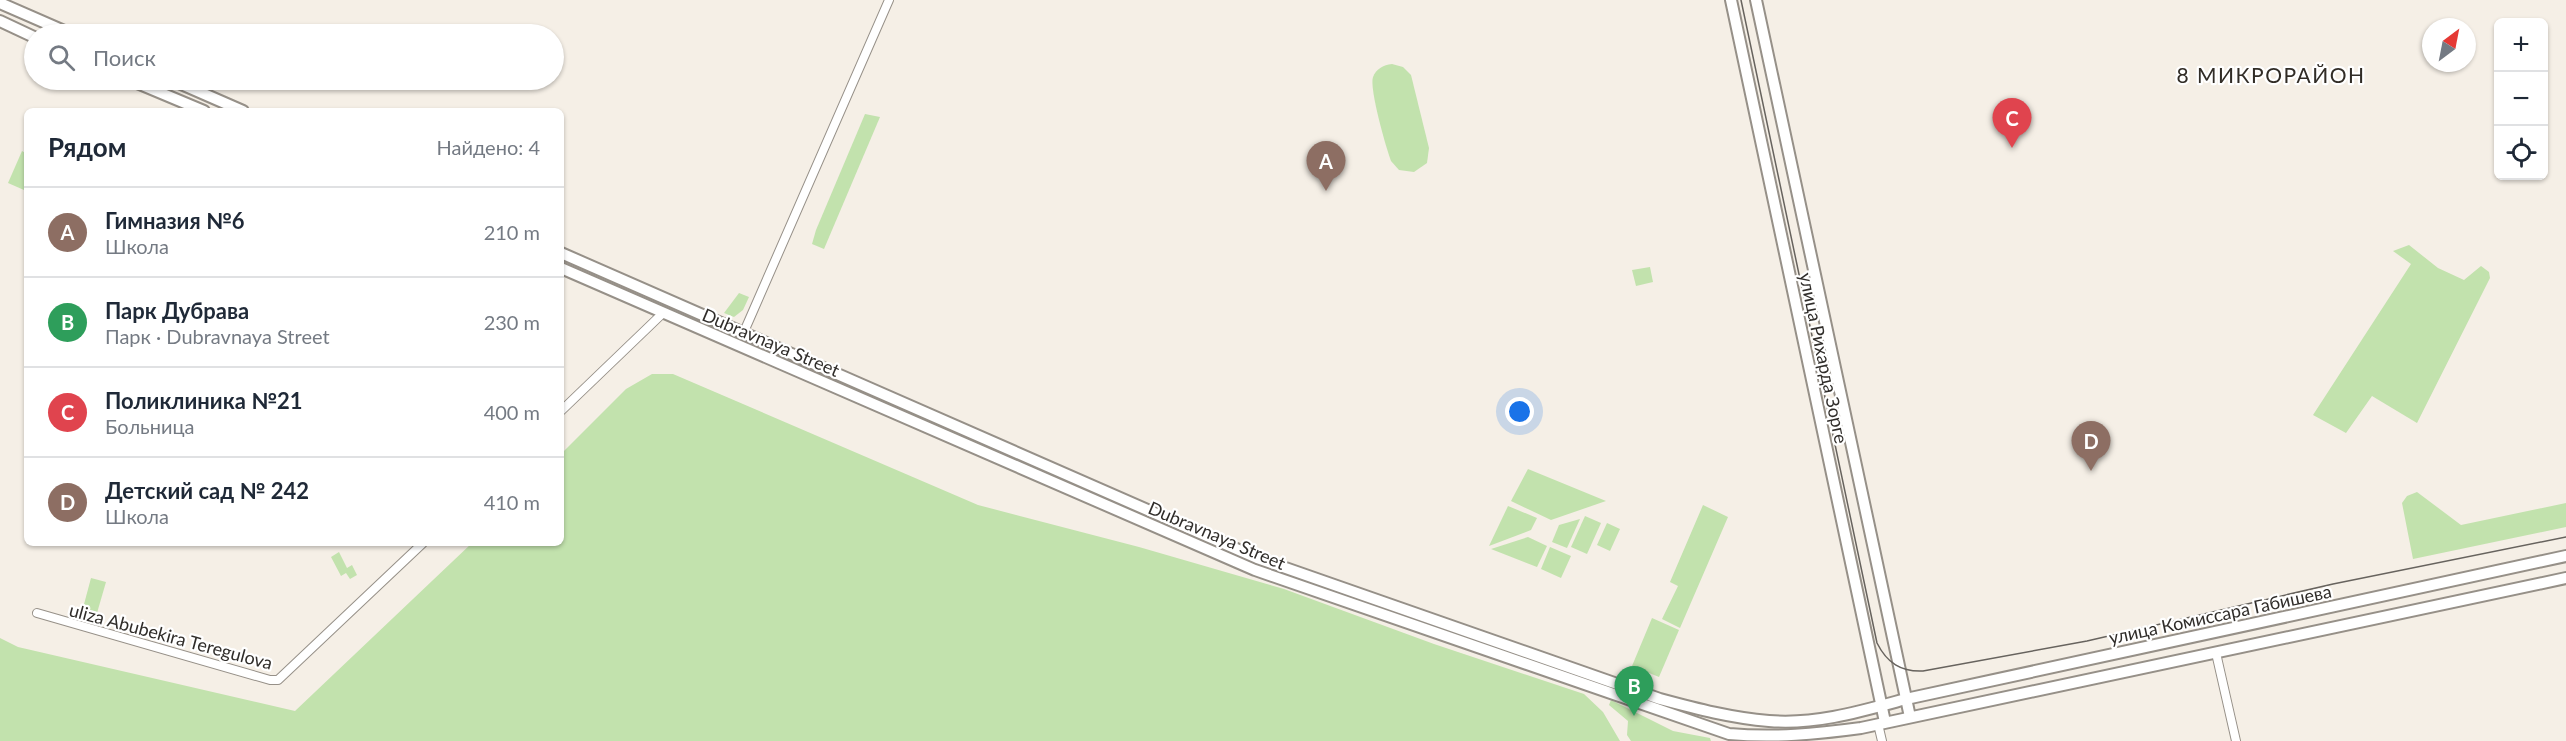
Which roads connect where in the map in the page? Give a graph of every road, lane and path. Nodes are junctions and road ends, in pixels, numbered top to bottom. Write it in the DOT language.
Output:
graph roads {
  1 [pos="889,0"];
  2 [pos="1731,0"];
  3 [pos="1756,0"];
  4 [pos="0,3"];
  5 [pos="0,21"];
  6 [pos="48,24"];
  7 [pos="24,32"];
  8 [pos="154,90"];
  9 [pos="195,90"];
  10 [pos="197,108"];
  11 [pos="236,108"];
  12 [pos="564,254"];
  13 [pos="586,264"];
  14 [pos="564,269"];
  15 [pos="580,276"];
  16 [pos="663,313"];
  17 [pos="743,334"];
  18 [pos="738,345"];
  19 [pos="564,408"];
  20 [pos="420,546"];
  21 [pos="2566,556"];
  22 [pos="2566,578"];
  23 [pos="37,613"];
  24 [pos="2216,653"];
  25 [pos="1906,699"];
  26 [pos="1882,706"];
  27 [pos="1910,717"];
  28 [pos="1881,723"];
  29 [pos="1882,741"];
  30 [pos="2236,741"];
  1 -- 17 [label="street"];
  2 -- 26 [label="street, улица Рихарда Зорге"];
  3 -- 25 [label="street, улица Рихарда Зорге"];
  4 -- 6 [label="street"];
  5 -- 7 [label="street"];
  8 -- 10 [label="street"];
  9 -- 11 [label="street"];
  12 -- 13 [label="street, Dubravnaya Street"];
  13 -- 15 [label="street"];
  13 -- 17 [label="street, Dubravnaya Street"];
  14 -- 15 [label="street, Dubravnaya Street"];
  15 -- 16 [label="street, Dubravnaya Street"];
  16 -- 18 [label="street, Dubravnaya Street"];
  16 -- 19 [label="street"];
  17 -- 18 [label="street"];
  17 -- 26 [label="street, Dubravnaya Street"];
  18 -- 28 [label="street, Dubravnaya Street"];
  20 -- 23 [label="street, uliza Abubekira Teregulova"];
  21 -- 25 [label="street, улица Комиссара Габишева"];
  22 -- 24 [label="street"];
  24 -- 27 [label="street"];
  24 -- 30 [label="street"];
  25 -- 26 [label="street, улица Комиссара Габишева"];
  25 -- 27 [label="street, улица Рихарда Зорге"];
  26 -- 28 [label="street, улица Рихарда Зорге"];
  27 -- 28 [label="street"];
  28 -- 29 [label="street"];
}
